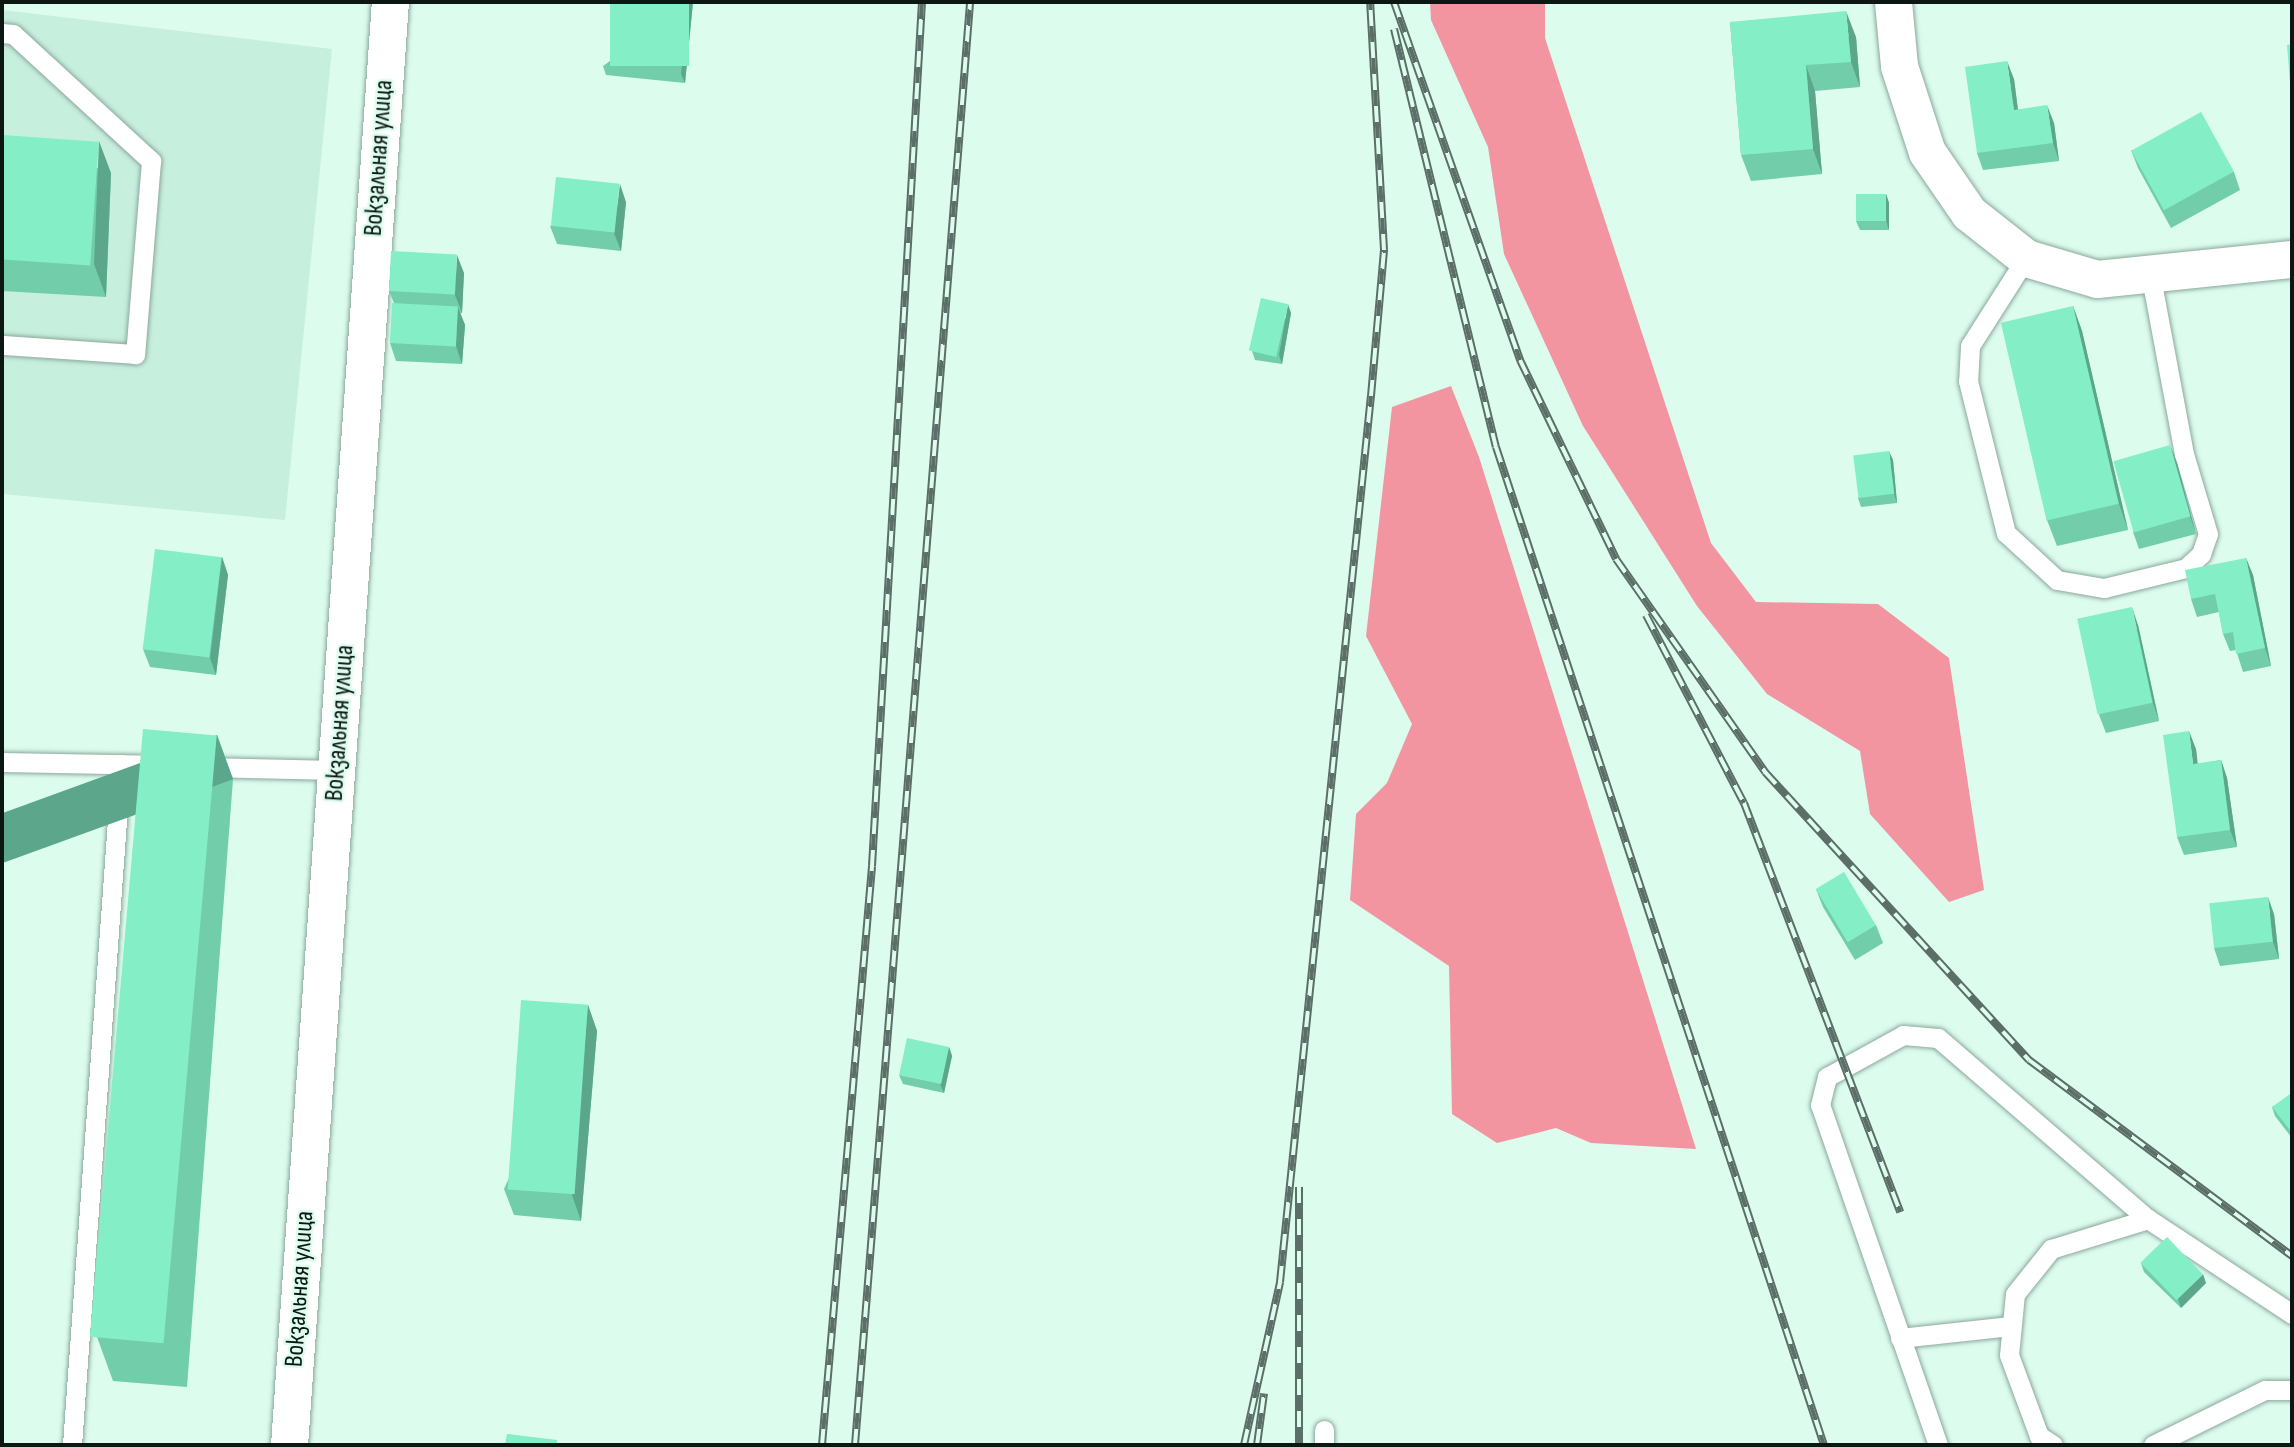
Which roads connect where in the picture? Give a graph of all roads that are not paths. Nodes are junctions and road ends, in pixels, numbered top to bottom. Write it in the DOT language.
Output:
graph roads {
  1 [pos="390,2"];
  2 [pos="1893,2"];
  3 [pos="2,33"];
  4 [pos="2026,258"];
  5 [pos="2292,259"];
  6 [pos="2151,273"];
  7 [pos="2,345"];
  8 [pos="2,762"];
  9 [pos="121,764"];
  10 [pos="336,770"];
  11 [pos="2148,1219"];
  12 [pos="2292,1314"];
  13 [pos="2010,1326"];
  14 [pos="1900,1338"];
  15 [pos="2292,1390"];
  16 [pos="72,1445"];
  17 [pos="289,1445"];
  18 [pos="1938,1445"];
  19 [pos="2053,1445"];
  20 [pos="2153,1445"];
  1 -- 10 [label="street, Вокзальная улица"];
  2 -- 4 [label="street"];
  3 -- 7 [label="lane"];
  4 -- 6 [label="street"];
  4 -- 6 [label="lane"];
  5 -- 6 [label="street"];
  8 -- 9 [label="lane"];
  9 -- 10 [label="lane"];
  9 -- 16 [label="lane"];
  10 -- 17 [label="street, Вокзальная улица"];
  11 -- 12 [label="lane"];
  11 -- 13 [label="lane"];
  11 -- 14 [label="lane"];
  13 -- 14 [label="lane"];
  13 -- 19 [label="lane"];
  14 -- 18 [label="lane"];
  15 -- 20 [label="lane"];
}
